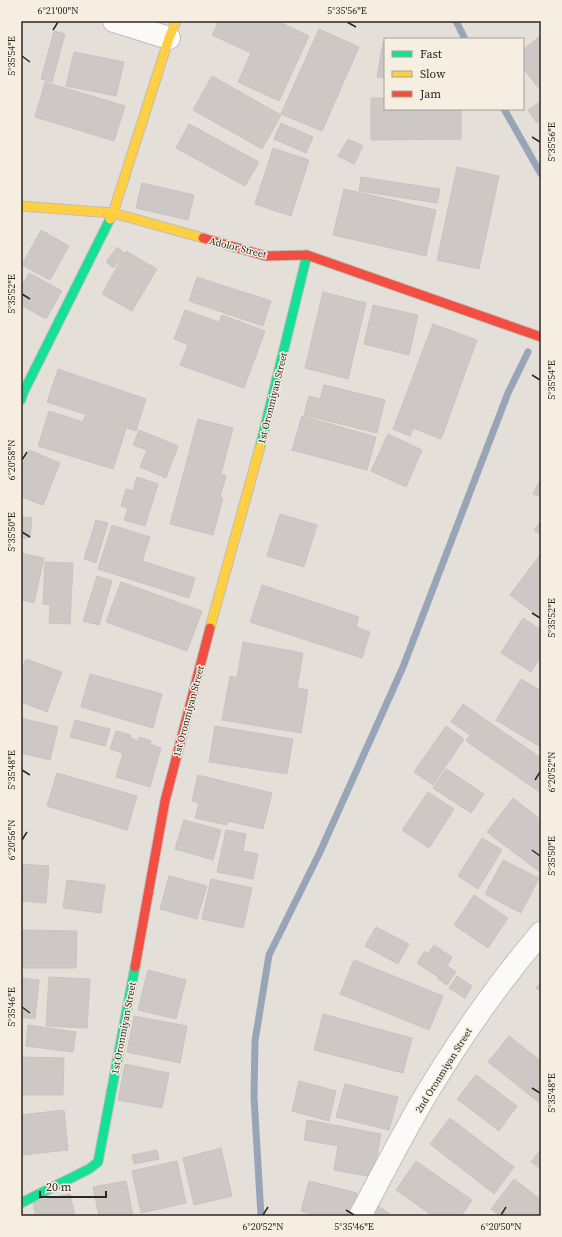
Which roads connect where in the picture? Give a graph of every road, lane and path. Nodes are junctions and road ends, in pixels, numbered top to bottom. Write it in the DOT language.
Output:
graph roads {
  1 [pos="114,21"];
  2 [pos="173,29"];
  3 [pos="21,206"];
  4 [pos="113,213"];
  5 [pos="308,256"];
  6 [pos="541,337"];
  7 [pos="21,400"];
  8 [pos="541,933"];
  9 [pos="21,1203"];
  10 [pos="360,1216"];
  1 -- 2 [label="street"];
  2 -- 4 [label="street"];
  3 -- 4 [label="street, Adolor Street"];
  4 -- 5 [label="street, Adolor Street"];
  4 -- 7 [label="street"];
  5 -- 6 [label="street, Adolor Street"];
  5 -- 9 [label="street, 1st Oronmiyan Street"];
  8 -- 10 [label="street, 2nd Oronmiyan Street"];
}
